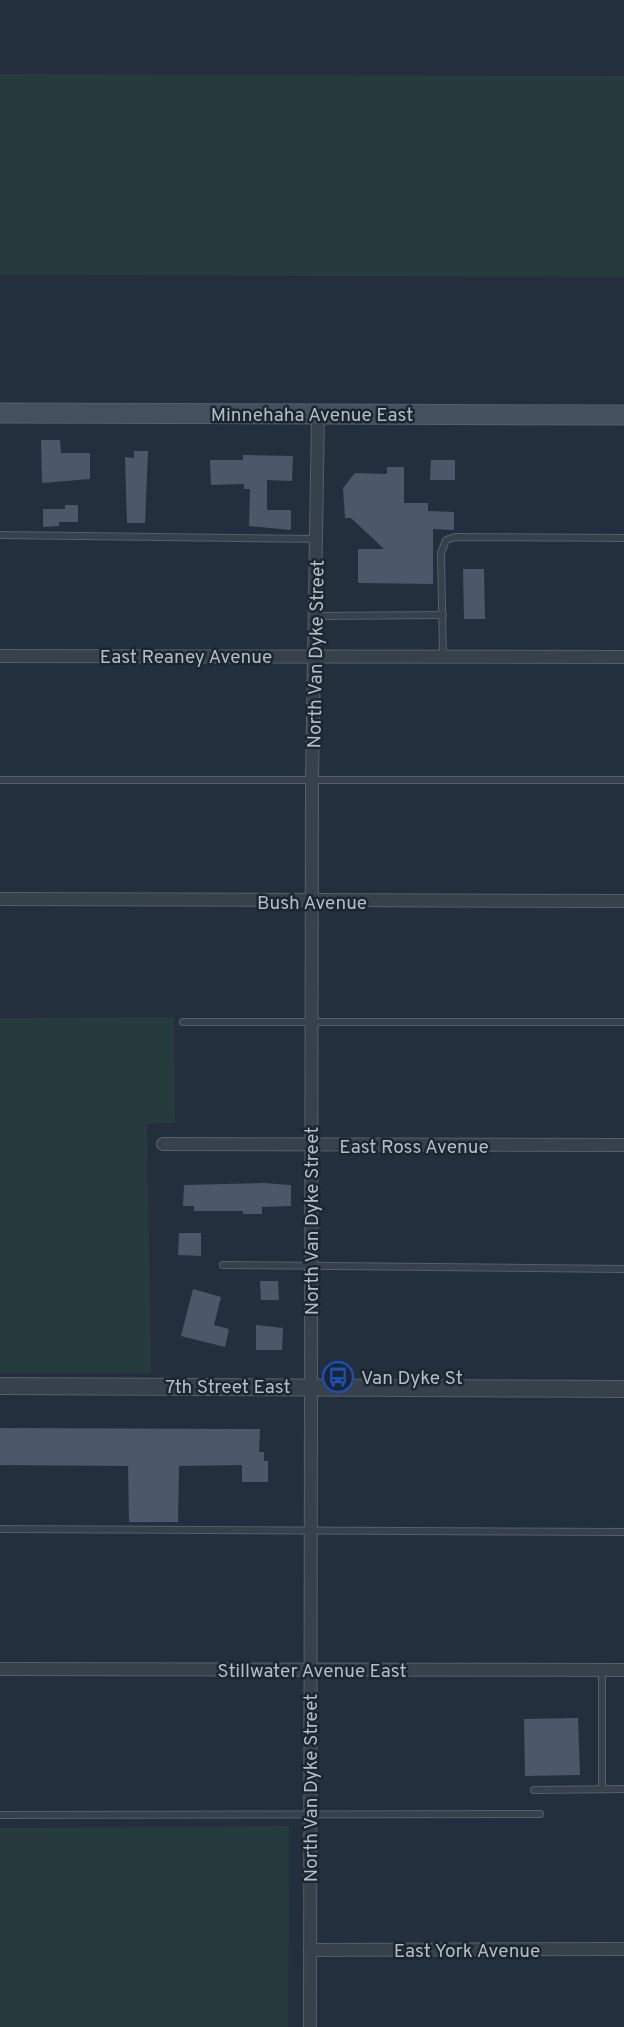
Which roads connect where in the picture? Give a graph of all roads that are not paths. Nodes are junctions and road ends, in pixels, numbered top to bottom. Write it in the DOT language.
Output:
graph roads {
  1 [pos="0,413"];
  2 [pos="318,414"];
  3 [pos="624,415"];
  4 [pos="0,535"];
  5 [pos="624,538"];
  6 [pos="317,539"];
  7 [pos="443,615"];
  8 [pos="316,616"];
  9 [pos="0,656"];
  10 [pos="316,656"];
  11 [pos="443,656"];
  12 [pos="624,657"];
  13 [pos="312,778"];
  14 [pos="0,780"];
  15 [pos="624,780"];
  16 [pos="0,899"];
  17 [pos="624,901"];
  18 [pos="314,902"];
  19 [pos="183,1022"];
  20 [pos="624,1022"];
  21 [pos="314,1023"];
  22 [pos="163,1144"];
  23 [pos="624,1144"];
  24 [pos="311,1146"];
  25 [pos="223,1265"];
  26 [pos="311,1266"];
  27 [pos="624,1269"];
  28 [pos="0,1386"];
  29 [pos="311,1387"];
  30 [pos="624,1388"];
  31 [pos="0,1529"];
  32 [pos="310,1532"];
  33 [pos="624,1532"];
  34 [pos="0,1669"];
  35 [pos="310,1670"];
  36 [pos="602,1670"];
  37 [pos="624,1670"];
  38 [pos="602,1789"];
  39 [pos="624,1789"];
  40 [pos="534,1790"];
  41 [pos="310,1813"];
  42 [pos="540,1814"];
  43 [pos="0,1815"];
  44 [pos="624,1949"];
  45 [pos="310,1950"];
  46 [pos="310,2027"];
  1 -- 2 [label="main road, Minnehaha Avenue East"];
  2 -- 3 [label="main road, Minnehaha Avenue East"];
  2 -- 6 [label="street, North Van Dyke Street"];
  4 -- 6 [label="lane"];
  5 -- 7 [label="lane"];
  6 -- 8 [label="street, North Van Dyke Street"];
  7 -- 8 [label="lane"];
  7 -- 11 [label="lane"];
  8 -- 10 [label="street, North Van Dyke Street"];
  9 -- 10 [label="street, East Reaney Avenue"];
  10 -- 11 [label="street, East Reaney Avenue"];
  10 -- 13 [label="street, North Van Dyke Street"];
  11 -- 12 [label="street, East Reaney Avenue"];
  13 -- 14 [label="lane"];
  13 -- 15 [label="lane"];
  13 -- 18 [label="street, North Van Dyke Street"];
  16 -- 18 [label="street, Bush Avenue"];
  17 -- 18 [label="street, Bush Avenue"];
  18 -- 21 [label="street, North Van Dyke Street"];
  19 -- 21 [label="lane"];
  20 -- 21 [label="lane"];
  21 -- 24 [label="street, North Van Dyke Street"];
  22 -- 24 [label="street, East Ross Avenue"];
  23 -- 24 [label="street, East Ross Avenue"];
  24 -- 26 [label="street, North Van Dyke Street"];
  25 -- 26 [label="lane"];
  26 -- 27 [label="lane"];
  26 -- 29 [label="street, North Van Dyke Street"];
  28 -- 29 [label="street, 7th Street East"];
  29 -- 30 [label="street, 7th Street East"];
  29 -- 32 [label="street, North Van Dyke Street"];
  31 -- 32 [label="lane"];
  32 -- 33 [label="lane"];
  32 -- 35 [label="street, North Van Dyke Street"];
  34 -- 35 [label="street, Stillwater Avenue East"];
  35 -- 36 [label="street, Stillwater Avenue East"];
  35 -- 41 [label="street, North Van Dyke Street"];
  36 -- 37 [label="street, Stillwater Avenue East"];
  36 -- 38 [label="lane"];
  38 -- 39 [label="lane"];
  38 -- 40 [label="lane"];
  41 -- 42 [label="lane"];
  41 -- 43 [label="lane"];
  41 -- 45 [label="street, North Van Dyke Street"];
  44 -- 45 [label="street, East York Avenue"];
  45 -- 46 [label="street, North Van Dyke Street"];
}
